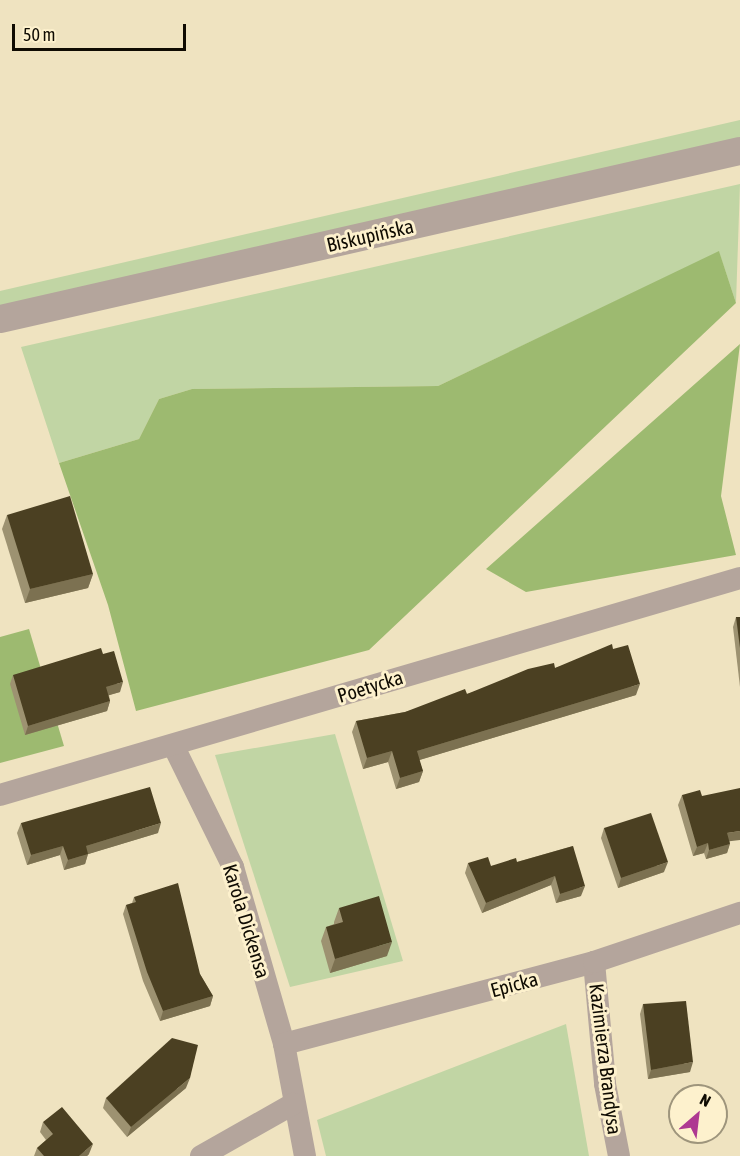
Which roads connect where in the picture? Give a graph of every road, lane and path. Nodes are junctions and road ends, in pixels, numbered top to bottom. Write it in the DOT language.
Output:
graph roads {
  1 [pos="740,152"];
  2 [pos="0,319"];
  3 [pos="740,578"];
  4 [pos="174,747"];
  5 [pos="0,795"];
  6 [pos="740,913"];
  7 [pos="594,962"];
  8 [pos="284,1044"];
  9 [pos="292,1104"];
  10 [pos="201,1156"];
  11 [pos="305,1156"];
  12 [pos="619,1156"];
  1 -- 2 [label="street, Biskupińska"];
  3 -- 4 [label="street, Poetycka"];
  4 -- 5 [label="street, Poetycka"];
  4 -- 8 [label="street, Karola Dickensa"];
  6 -- 7 [label="street, Epicka"];
  7 -- 8 [label="street, Epicka"];
  7 -- 12 [label="street, Kazimierza Brandysa"];
  8 -- 9 [label="street, Karola Dickensa"];
  9 -- 10 [label="street"];
  9 -- 11 [label="street, Karola Dickensa"];
}
